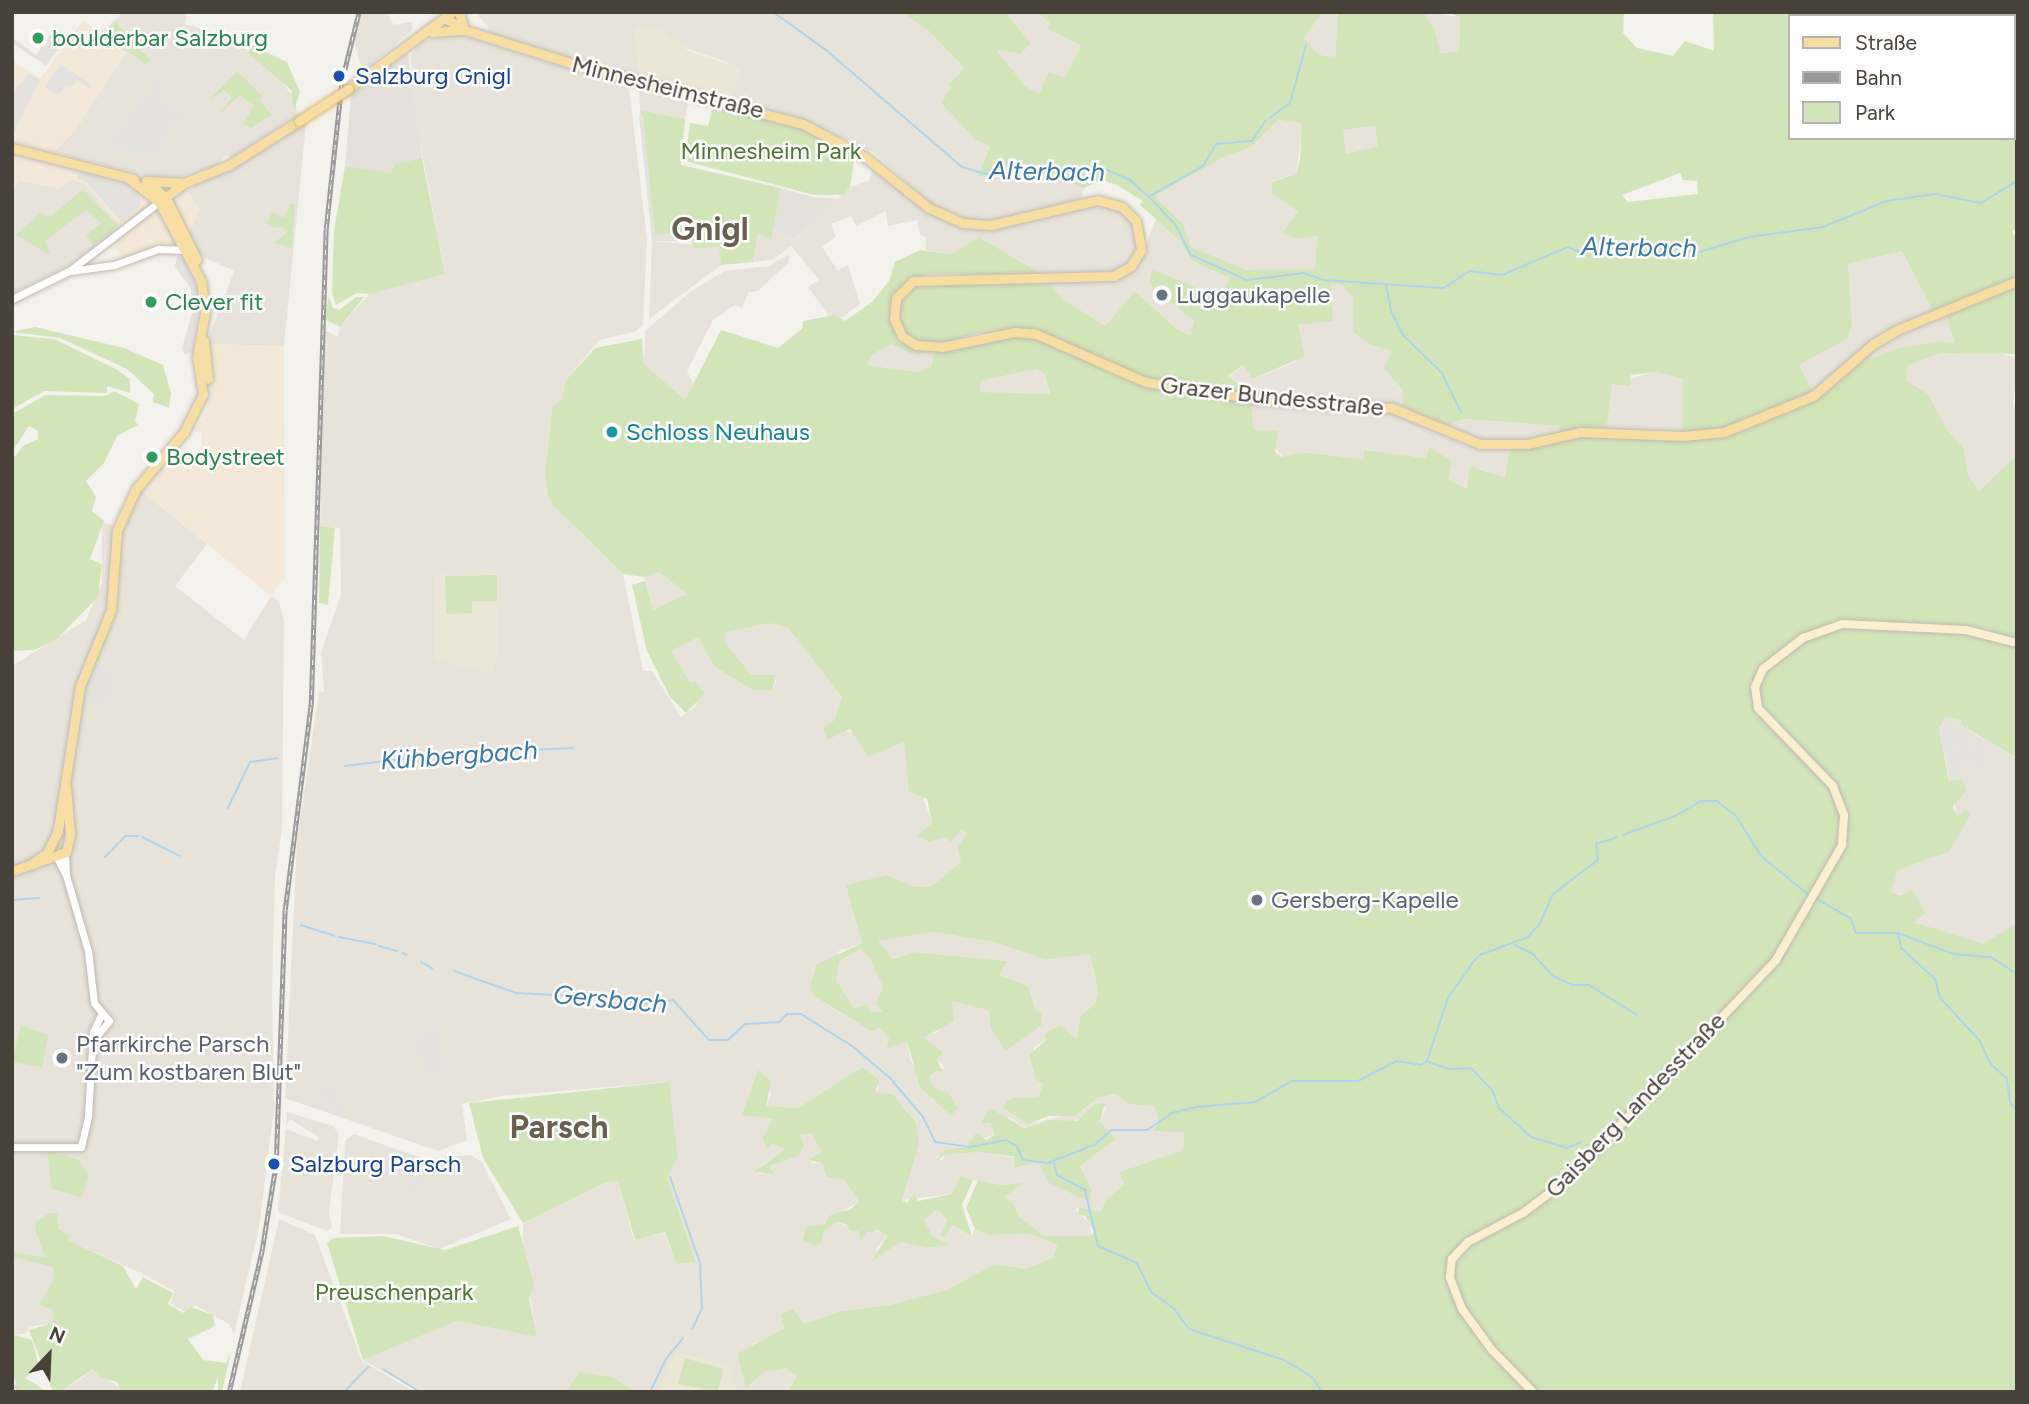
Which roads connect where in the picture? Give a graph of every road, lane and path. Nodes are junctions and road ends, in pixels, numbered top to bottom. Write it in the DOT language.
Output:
graph roads {
  1 [pos="459,12"];
  2 [pos="448,15"];
  3 [pos="449,30"];
  4 [pos="466,30"];
  5 [pos="430,33"];
  6 [pos="404,49"];
  7 [pos="12,148"];
  8 [pos="865,157"];
  9 [pos="128,178"];
  10 [pos="146,181"];
  11 [pos="184,183"];
  12 [pos="162,200"];
  13 [pos="185,250"];
  14 [pos="69,271"];
  15 [pos="204,280"];
  16 [pos="2017,281"];
  17 [pos="12,299"];
  18 [pos="2017,643"];
  19 [pos="65,781"];
  20 [pos="62,834"];
  21 [pos="61,856"];
  22 [pos="30,866"];
  23 [pos="12,871"];
  24 [pos="101,1015"];
  25 [pos="93,1039"];
  26 [pos="12,1147"];
  27 [pos="1534,1392"];
  1 -- 4 [label="main road"];
  2 -- 3 [label="main road"];
  2 -- 4 [label="main road, Minnesheimstraße"];
  2 -- 5 [label="main road"];
  2 -- 6 [label="main road"];
  3 -- 4 [label="main road, Minnesheimstraße"];
  3 -- 5 [label="main road, Minnesheimstraße"];
  4 -- 8 [label="main road, Minnesheimstraße"];
  5 -- 6 [label="main road"];
  6 -- 11 [label="main road, bridge"];
  7 -- 9 [label="main road"];
  8 -- 16 [label="main road, Grazer Bundesstraße"];
  9 -- 10 [label="main road"];
  9 -- 12 [label="main road"];
  10 -- 11 [label="main road"];
  10 -- 12 [label="main road"];
  11 -- 12 [label="main road"];
  12 -- 13 [label="main road"];
  12 -- 14 [label="street"];
  12 -- 15 [label="main road"];
  13 -- 14 [label="street"];
  13 -- 15 [label="main road"];
  14 -- 17 [label="street"];
  15 -- 19 [label="main road"];
  18 -- 27 [label="main road, Gaisberg Landesstraße"];
  19 -- 20 [label="main road"];
  19 -- 20 [label="main road"];
  20 -- 21 [label="main road"];
  20 -- 22 [label="main road"];
  21 -- 22 [label="main road"];
  21 -- 24 [label="street"];
  22 -- 23 [label="main road"];
  24 -- 25 [label="street"];
  24 -- 25 [label="street"];
  25 -- 26 [label="street"];
}
